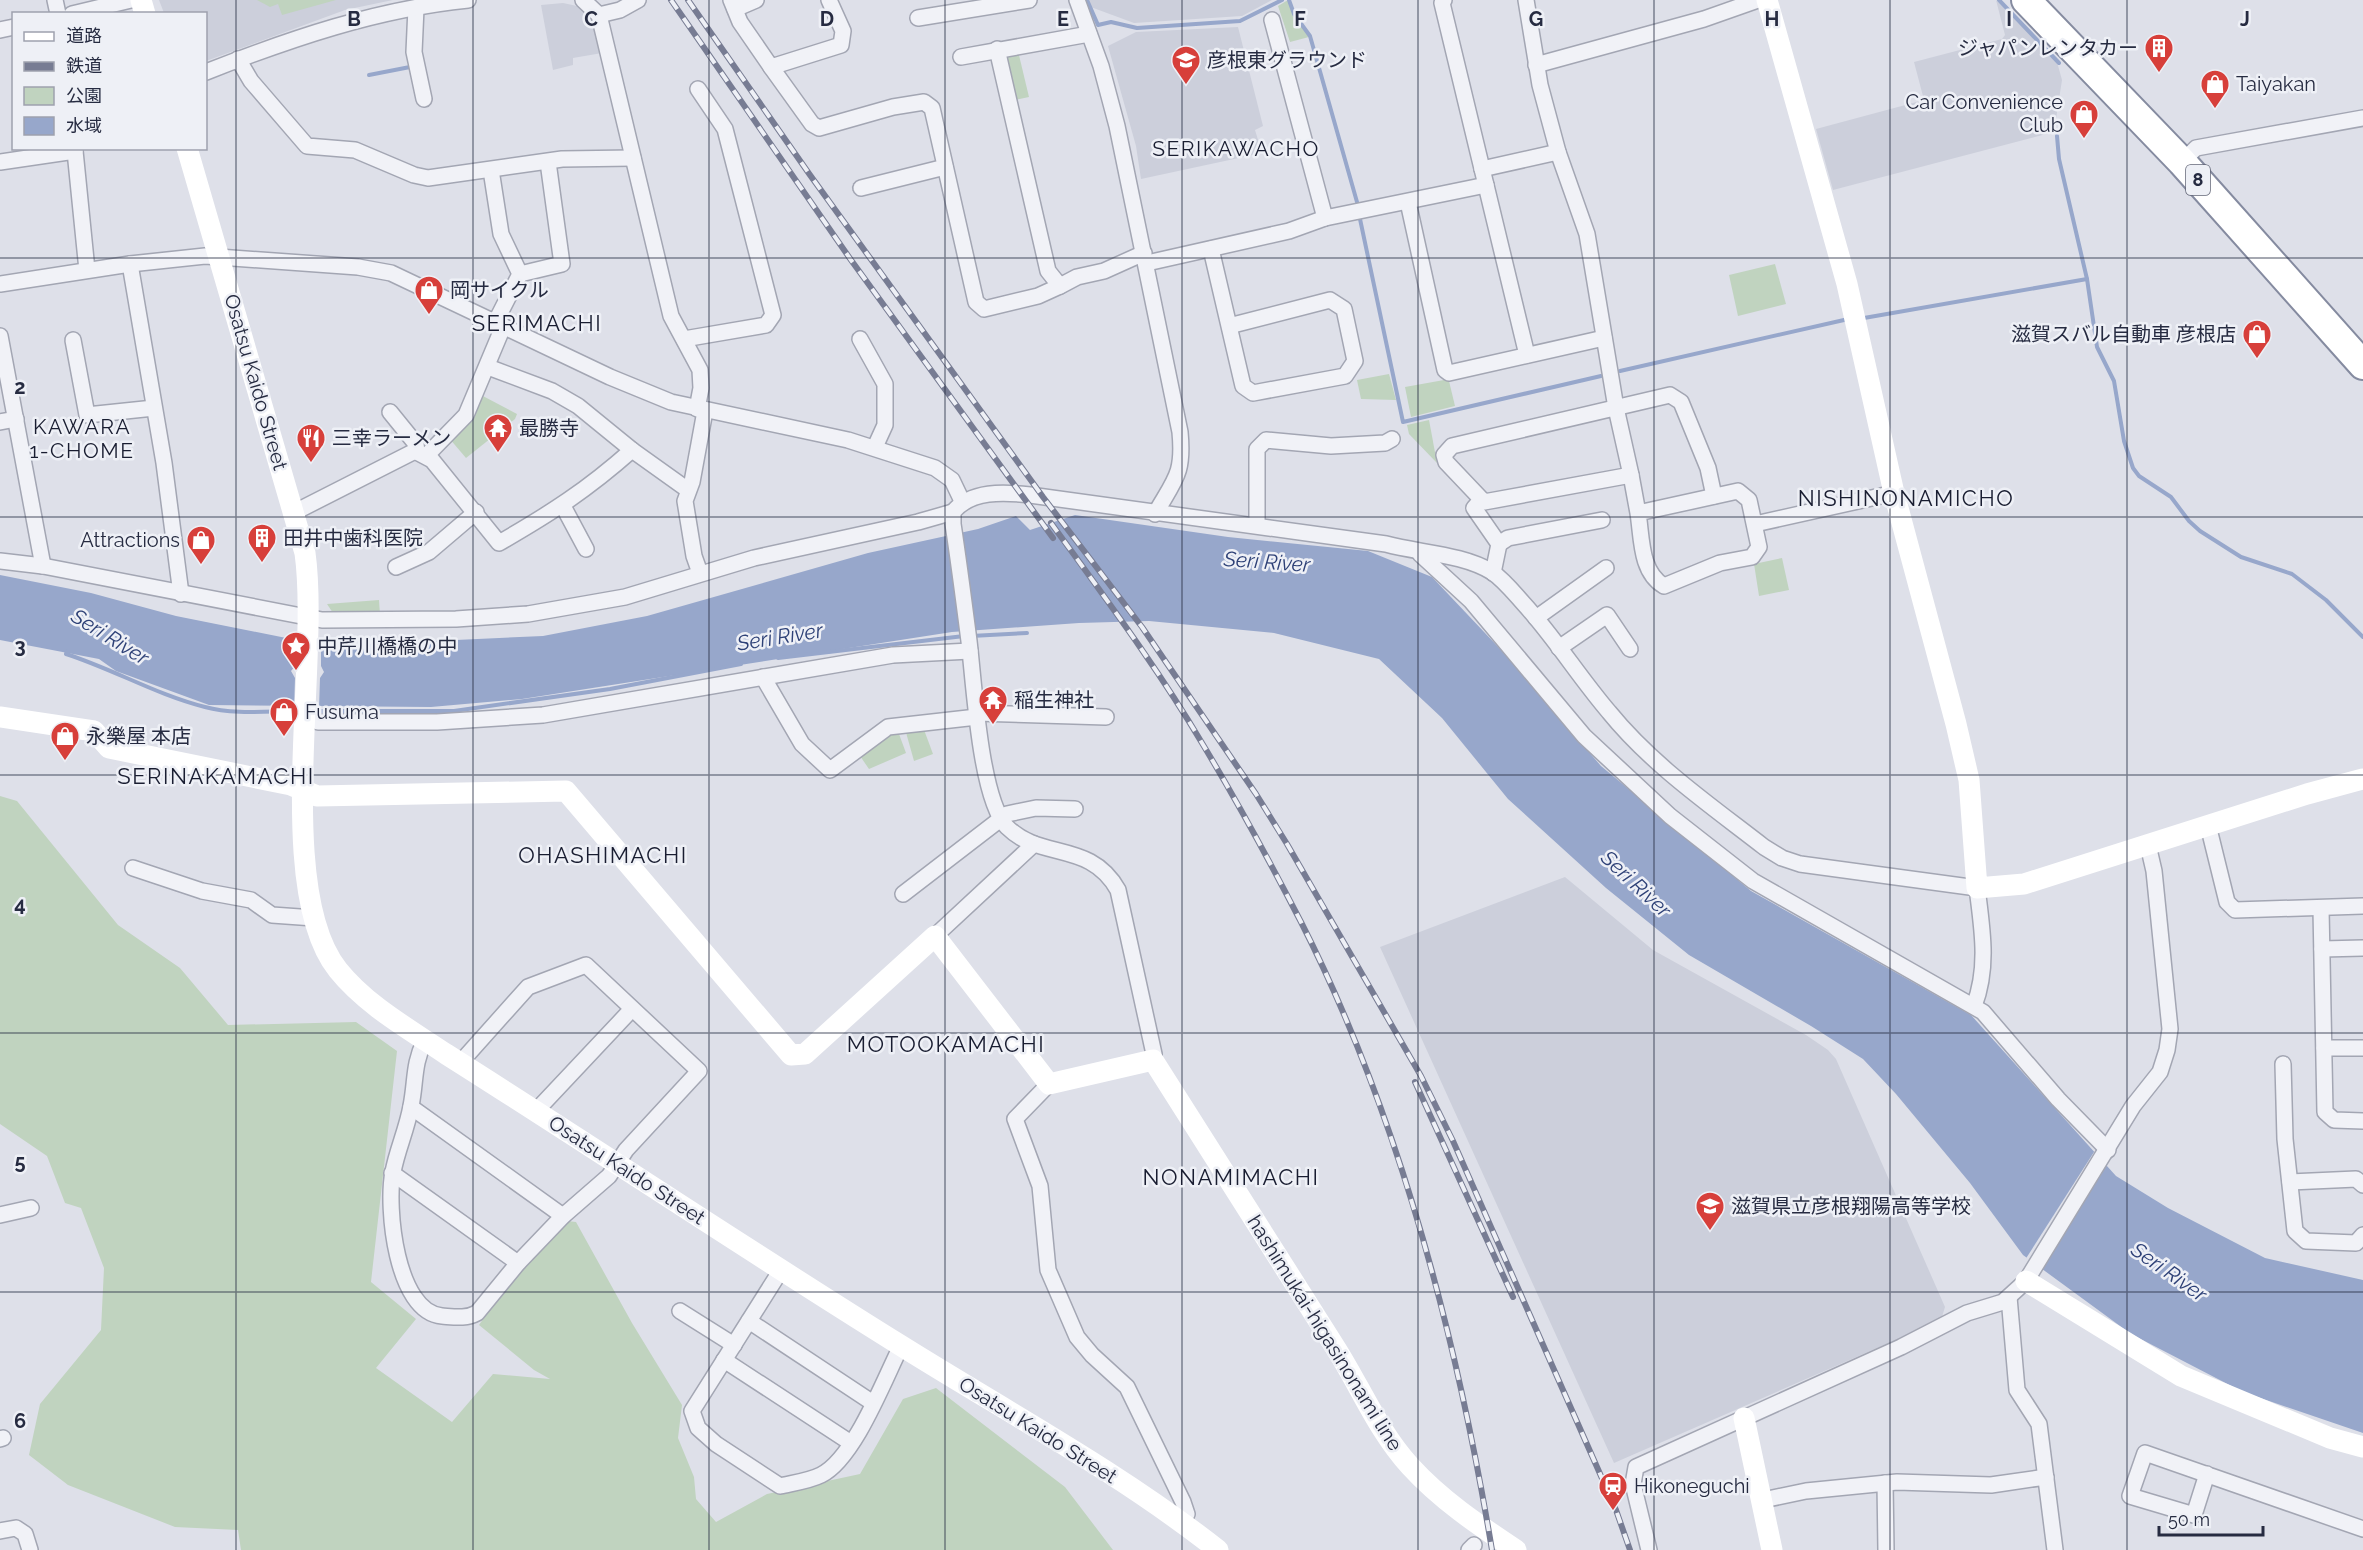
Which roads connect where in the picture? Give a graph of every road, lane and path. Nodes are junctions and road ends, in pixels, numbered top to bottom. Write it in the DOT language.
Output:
graph roads {
  1 [pos="131,0"];
  2 [pos="468,0"];
  3 [pos="583,0"];
  4 [pos="638,0"];
  5 [pos="756,0"];
  6 [pos="829,0"];
  7 [pos="1029,0"];
  8 [pos="1077,0"];
  9 [pos="1444,0"];
  10 [pos="1526,0"];
  11 [pos="1758,0"];
  12 [pos="1767,0"];
  13 [pos="2026,0"];
  14 [pos="733,4"];
  15 [pos="416,8"];
  16 [pos="80,12"];
  17 [pos="599,15"];
  18 [pos="918,18"];
  19 [pos="1272,20"];
  20 [pos="1089,34"];
  21 [pos="997,49"];
  22 [pos="961,57"];
  23 [pos="238,59"];
  24 [pos="1536,64"];
  25 [pos="771,67"];
  26 [pos="207,72"];
  27 [pos="698,89"];
  28 [pos="424,99"];
  29 [pos="2363,118"];
  30 [pos="74,150"];
  31 [pos="188,150"];
  32 [pos="1558,152"];
  33 [pos="633,158"];
  34 [pos="0,162"];
  35 [pos="548,162"];
  36 [pos="2182,162"];
  37 [pos="945,167"];
  38 [pos="1482,169"];
  39 [pos="490,170"];
  40 [pos="1486,185"];
  41 [pos="861,188"];
  42 [pos="1408,202"];
  43 [pos="1325,218"];
  44 [pos="1211,249"];
  45 [pos="219,255"];
  46 [pos="1145,258"];
  47 [pos="130,264"];
  48 [pos="87,270"];
  49 [pos="520,273"];
  50 [pos="0,284"];
  51 [pos="1060,286"];
  52 [pos="499,325"];
  53 [pos="1229,326"];
  54 [pos="0,336"];
  55 [pos="1604,338"];
  56 [pos="684,339"];
  57 [pos="860,339"];
  58 [pos="73,340"];
  59 [pos="1527,355"];
  60 [pos="2363,365"];
  61 [pos="488,367"];
  62 [pos="154,408"];
  63 [pos="1616,408"];
  64 [pos="701,410"];
  65 [pos="390,412"];
  66 [pos="16,419"];
  67 [pos="0,422"];
  68 [pos="1392,439"];
  69 [pos="875,447"];
  70 [pos="632,450"];
  71 [pos="422,454"];
  72 [pos="1631,476"];
  73 [pos="688,490"];
  74 [pos="1894,493"];
  75 [pos="1714,496"];
  76 [pos="1481,500"];
  77 [pos="563,506"];
  78 [pos="295,512"];
  79 [pos="476,512"];
  80 [pos="956,512"];
  81 [pos="1638,513"];
  82 [pos="1155,514"];
  83 [pos="1602,520"];
  84 [pos="1755,524"];
  85 [pos="1257,525"];
  86 [pos="1499,544"];
  87 [pos="586,549"];
  88 [pos="1420,554"];
  89 [pos="0,561"];
  90 [pos="43,566"];
  91 [pos="396,567"];
  92 [pos="1606,568"];
  93 [pos="700,573"];
  94 [pos="1493,573"];
  95 [pos="182,594"];
  96 [pos="1536,618"];
  97 [pos="309,622"];
  98 [pos="969,645"];
  99 [pos="1559,648"];
  100 [pos="1630,649"];
  101 [pos="763,677"];
  102 [pos="977,715"];
  103 [pos="0,717"];
  104 [pos="1106,717"];
  105 [pos="312,720"];
  106 [pos="2363,779"];
  107 [pos="303,792"];
  108 [pos="1075,809"];
  109 [pos="1000,820"];
  110 [pos="2208,825"];
  111 [pos="1034,844"];
  112 [pos="2148,845"];
  113 [pos="133,868"];
  114 [pos="1977,888"];
  115 [pos="903,894"];
  116 [pos="2363,906"];
  117 [pos="2321,909"];
  118 [pos="315,918"];
  119 [pos="935,936"];
  120 [pos="2363,948"];
  121 [pos="2322,949"];
  122 [pos="1974,1006"];
  123 [pos="632,1009"];
  124 [pos="425,1040"];
  125 [pos="2324,1047"];
  126 [pos="2363,1048"];
  127 [pos="1153,1060"];
  128 [pos="460,1063"];
  129 [pos="2283,1064"];
  130 [pos="1049,1084"];
  131 [pos="411,1107"];
  132 [pos="536,1111"];
  133 [pos="2363,1121"];
  134 [pos="2105,1154"];
  135 [pos="616,1163"];
  136 [pos="392,1173"];
  137 [pos="2290,1182"];
  138 [pos="2363,1185"];
  139 [pos="31,1208"];
  140 [pos="0,1215"];
  141 [pos="563,1216"];
  142 [pos="2363,1235"];
  143 [pos="518,1263"];
  144 [pos="781,1270"];
  145 [pos="2029,1275"];
  146 [pos="2009,1298"];
  147 [pos="680,1311"];
  148 [pos="748,1321"];
  149 [pos="734,1345"];
  150 [pos="901,1346"];
  151 [pos="724,1360"];
  152 [pos="873,1403"];
  153 [pos="1744,1418"];
  154 [pos="851,1443"];
  155 [pos="2363,1448"];
  156 [pos="2207,1474"];
  157 [pos="2046,1477"];
  158 [pos="1885,1483"];
  159 [pos="1763,1500"];
  160 [pos="1182,1522"];
  161 [pos="2363,1528"];
  162 [pos="0,1531"];
  163 [pos="30,1550"];
  164 [pos="1218,1550"];
  165 [pos="1516,1550"];
  166 [pos="1649,1550"];
  167 [pos="1772,1550"];
  168 [pos="1886,1550"];
  169 [pos="2055,1550"];
  1 -- 16 [label="street"];
  2 -- 15 [label="street"];
  3 -- 17 [label="street"];
  4 -- 17 [label="street"];
  5 -- 14 [label="street"];
  6 -- 25 [label="street"];
  7 -- 18 [label="street"];
  8 -- 20 [label="street"];
  9 -- 38 [label="street"];
  10 -- 24 [label="street"];
  11 -- 24 [label="street"];
  12 -- 74 [label="street"];
  13 -- 36 [label="highway, 8"];
  14 -- 25 [label="street"];
  15 -- 23 [label="street"];
  15 -- 28 [label="street"];
  17 -- 33 [label="street"];
  19 -- 43 [label="street"];
  20 -- 21 [label="street"];
  20 -- 46 [label="street"];
  21 -- 22 [label="street"];
  21 -- 51 [label="street"];
  23 -- 26 [label="street"];
  23 -- 39 [label="street"];
  24 -- 32 [label="street"];
  25 -- 37 [label="street"];
  27 -- 56 [label="street"];
  29 -- 36 [label="street"];
  30 -- 34 [label="street"];
  30 -- 48 [label="street"];
  31 -- 45 [label="street, Osatsu Kaido Street"];
  32 -- 38 [label="street"];
  32 -- 55 [label="street"];
  33 -- 35 [label="street"];
  33 -- 56 [label="street"];
  35 -- 39 [label="street"];
  35 -- 49 [label="street"];
  36 -- 60 [label="highway, 8"];
  37 -- 41 [label="street"];
  37 -- 51 [label="street"];
  38 -- 40 [label="street"];
  39 -- 49 [label="street"];
  40 -- 42 [label="street"];
  40 -- 59 [label="street"];
  42 -- 43 [label="street"];
  42 -- 59 [label="street"];
  43 -- 44 [label="street"];
  44 -- 46 [label="street"];
  44 -- 53 [label="street"];
  45 -- 47 [label="street"];
  45 -- 52 [label="street"];
  45 -- 78 [label="street, Osatsu Kaido Street"];
  46 -- 51 [label="street"];
  46 -- 82 [label="street"];
  47 -- 48 [label="street"];
  47 -- 62 [label="street"];
  48 -- 50 [label="street"];
  49 -- 52 [label="street"];
  52 -- 61 [label="street"];
  52 -- 64 [label="street"];
  53 -- 53 [label="street"];
  54 -- 66 [label="street"];
  55 -- 59 [label="street"];
  55 -- 63 [label="street"];
  56 -- 64 [label="street"];
  57 -- 69 [label="street"];
  58 -- 62 [label="street"];
  61 -- 70 [label="street"];
  61 -- 71 [label="street"];
  62 -- 95 [label="street"];
  63 -- 72 [label="street"];
  63 -- 75 [label="street"];
  63 -- 76 [label="street"];
  64 -- 69 [label="street"];
  64 -- 73 [label="street"];
  65 -- 71 [label="street"];
  66 -- 67 [label="street"];
  66 -- 90 [label="street"];
  68 -- 85 [label="street"];
  69 -- 80 [label="street"];
  70 -- 73 [label="street"];
  70 -- 77 [label="street"];
  71 -- 78 [label="street"];
  71 -- 79 [label="street"];
  72 -- 76 [label="street"];
  72 -- 81 [label="street"];
  73 -- 93 [label="street"];
  74 -- 84 [label="street"];
  74 -- 114 [label="street"];
  75 -- 81 [label="street"];
  75 -- 84 [label="street"];
  76 -- 86 [label="street"];
  77 -- 79 [label="street"];
  77 -- 87 [label="street"];
  78 -- 97 [label="street, Osatsu Kaido Street"];
  79 -- 91 [label="street"];
  80 -- 82 [label="street"];
  80 -- 93 [label="street"];
  80 -- 98 [label="street"];
  81 -- 84 [label="street"];
  82 -- 85 [label="street"];
  83 -- 86 [label="street"];
  85 -- 88 [label="street"];
  86 -- 94 [label="street"];
  88 -- 94 [label="street"];
  88 -- 122 [label="street"];
  89 -- 90 [label="street"];
  90 -- 95 [label="street"];
  92 -- 96 [label="street"];
  93 -- 97 [label="street"];
  94 -- 96 [label="street"];
  95 -- 97 [label="street"];
  96 -- 99 [label="street"];
  97 -- 105 [label="street, Osatsu Kaido Street"];
  98 -- 101 [label="street"];
  98 -- 102 [label="street"];
  99 -- 100 [label="street"];
  99 -- 114 [label="street"];
  101 -- 102 [label="street"];
  101 -- 105 [label="street"];
  102 -- 104 [label="street"];
  102 -- 109 [label="street"];
  103 -- 107 [label="street"];
  105 -- 107 [label="street, Osatsu Kaido Street"];
  106 -- 110 [label="street"];
  107 -- 118 [label="street, Osatsu Kaido Street"];
  107 -- 119 [label="street"];
  108 -- 109 [label="street"];
  109 -- 111 [label="street"];
  109 -- 115 [label="street"];
  110 -- 112 [label="street"];
  110 -- 117 [label="street"];
  111 -- 119 [label="street"];
  111 -- 127 [label="street"];
  112 -- 114 [label="street"];
  112 -- 134 [label="street"];
  113 -- 118 [label="street"];
  114 -- 122 [label="street"];
  116 -- 117 [label="street"];
  117 -- 121 [label="street"];
  118 -- 124 [label="street, Osatsu Kaido Street"];
  119 -- 130 [label="street"];
  120 -- 121 [label="street"];
  121 -- 125 [label="street"];
  122 -- 134 [label="street"];
  123 -- 128 [label="street"];
  123 -- 132 [label="street"];
  123 -- 135 [label="street"];
  124 -- 128 [label="street, Osatsu Kaido Street"];
  124 -- 131 [label="street"];
  125 -- 126 [label="street"];
  125 -- 133 [label="street"];
  127 -- 130 [label="street"];
  127 -- 165 [label="street, hashimukai-higasinonami line"];
  128 -- 132 [label="street, Osatsu Kaido Street"];
  129 -- 137 [label="street"];
  130 -- 160 [label="street"];
  131 -- 136 [label="street"];
  131 -- 141 [label="street"];
  132 -- 135 [label="street, Osatsu Kaido Street"];
  134 -- 145 [label="street"];
  135 -- 141 [label="street"];
  135 -- 144 [label="street, Osatsu Kaido Street"];
  136 -- 143 [label="street"];
  136 -- 143 [label="street"];
  137 -- 138 [label="street"];
  137 -- 142 [label="street"];
  139 -- 140 [label="street"];
  141 -- 143 [label="street"];
  144 -- 148 [label="street"];
  144 -- 150 [label="street, Osatsu Kaido Street"];
  145 -- 146 [label="street"];
  145 -- 155 [label="street"];
  146 -- 153 [label="street"];
  146 -- 157 [label="street"];
  147 -- 149 [label="street"];
  148 -- 149 [label="street"];
  148 -- 152 [label="street"];
  149 -- 151 [label="street"];
  150 -- 152 [label="street"];
  150 -- 160 [label="street, Osatsu Kaido Street"];
  151 -- 154 [label="street"];
  151 -- 154 [label="street"];
  152 -- 154 [label="street"];
  153 -- 159 [label="street"];
  153 -- 166 [label="street"];
  156 -- 156 [label="street"];
  156 -- 161 [label="street"];
  157 -- 158 [label="street"];
  157 -- 169 [label="street"];
  158 -- 159 [label="street"];
  158 -- 168 [label="street"];
  159 -- 167 [label="street"];
  160 -- 164 [label="street, Osatsu Kaido Street"];
  162 -- 163 [label="street"];
}
